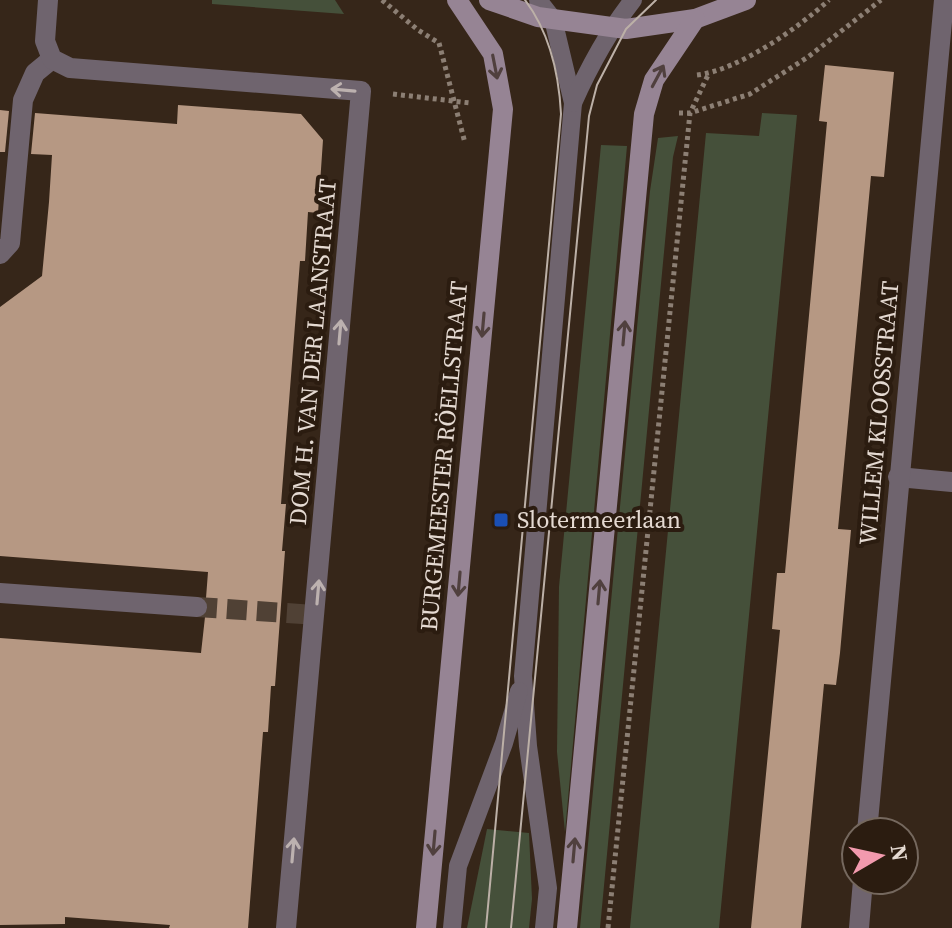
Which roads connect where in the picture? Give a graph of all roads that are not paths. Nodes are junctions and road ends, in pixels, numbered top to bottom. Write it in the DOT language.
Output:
graph roads {
  1 [pos="48,0"];
  2 [pos="457,0"];
  3 [pos="489,0"];
  4 [pos="538,0"];
  5 [pos="633,0"];
  6 [pos="746,0"];
  7 [pos="944,0"];
  8 [pos="553,19"];
  9 [pos="695,19"];
  10 [pos="612,27"];
  11 [pos="52,59"];
  12 [pos="573,103"];
  13 [pos="0,254"];
  14 [pos="898,477"];
  15 [pos="952,482"];
  16 [pos="0,593"];
  17 [pos="197,607"];
  18 [pos="523,676"];
  19 [pos="868,816"];
  20 [pos="862,896"];
  21 [pos="286,928"];
  22 [pos="426,928"];
  23 [pos="452,928"];
  24 [pos="544,928"];
  25 [pos="567,928"];
  26 [pos="859,928"];
  1 -- 11 [label="street"];
  2 -- 22 [label="main road, BURGEMEESTER RÖELLSTRAAT, one-way"];
  3 -- 8 [label="main road"];
  4 -- 8 [label="lane"];
  5 -- 10 [label="lane"];
  6 -- 9 [label="main road"];
  7 -- 14 [label="street, WILLEM KLOOSSTRAAT"];
  8 -- 10 [label="main road"];
  8 -- 12 [label="lane"];
  9 -- 10 [label="main road"];
  25 -- 9 [label="main road, one-way"];
  10 -- 12 [label="lane"];
  11 -- 13 [label="street"];
  21 -- 11 [label="street, DOM H. VAN DER LAANSTRAAT, one-way"];
  12 -- 18 [label="lane"];
  14 -- 15 [label="street"];
  14 -- 19 [label="street, WILLEM KLOOSSTRAAT"];
  16 -- 17 [label="street"];
  18 -- 23 [label="lane"];
  18 -- 24 [label="lane"];
  20 -- 26 [label="street"];
}
